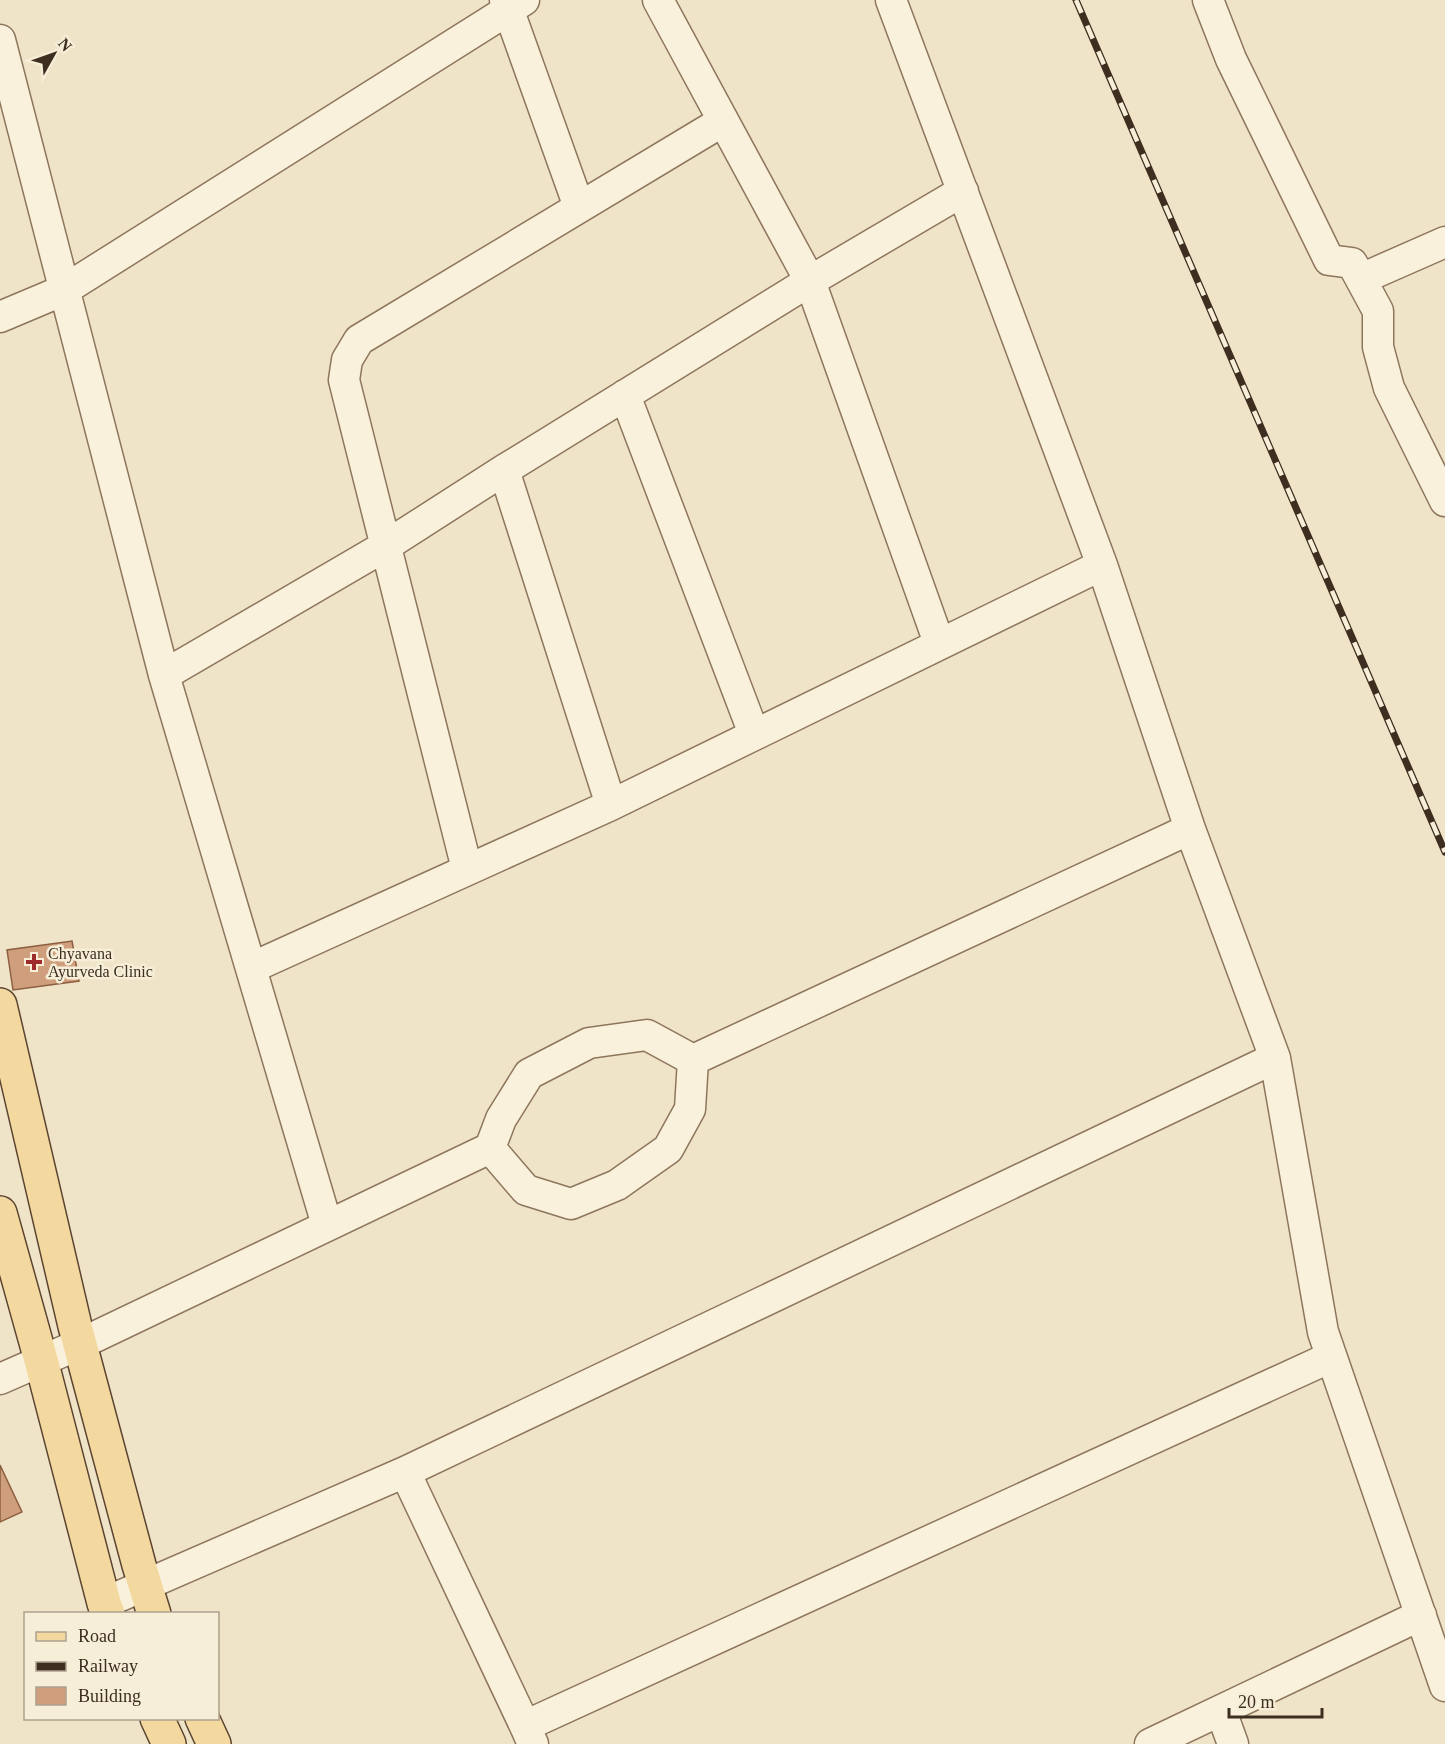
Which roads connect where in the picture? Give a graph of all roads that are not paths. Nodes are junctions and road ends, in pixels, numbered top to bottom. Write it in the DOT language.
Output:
graph roads {
  1 [pos="658,0"];
  2 [pos="891,0"];
  3 [pos="1208,0"];
  4 [pos="513,3"];
  5 [pos="0,40"];
  6 [pos="723,121"];
  7 [pos="963,191"];
  8 [pos="579,207"];
  9 [pos="1445,242"];
  10 [pos="1361,279"];
  11 [pos="810,281"];
  12 [pos="64,290"];
  13 [pos="0,317"];
  14 [pos="626,395"];
  15 [pos="504,470"];
  16 [pos="1443,492"];
  17 [pos="387,545"];
  18 [pos="1102,565"];
  19 [pos="939,643"];
  20 [pos="164,675"];
  21 [pos="754,734"];
  22 [pos="611,805"];
  23 [pos="1190,829"];
  24 [pos="467,869"];
  25 [pos="251,968"];
  26 [pos="0,1005"];
  27 [pos="1275,1058"];
  28 [pos="693,1060"];
  29 [pos="490,1148"];
  30 [pos="0,1213"];
  31 [pos="327,1225"];
  32 [pos="80,1344"];
  33 [pos="1332,1358"];
  34 [pos="41,1360"];
  35 [pos="0,1379"];
  36 [pos="405,1472"];
  37 [pos="150,1599"];
  38 [pos="106,1608"];
  39 [pos="1421,1615"];
  40 [pos="1445,1686"];
  41 [pos="1221,1711"];
  42 [pos="157,1720"];
  43 [pos="202,1720"];
  44 [pos="529,1735"];
  45 [pos="169,1744"];
  46 [pos="214,1744"];
  47 [pos="1150,1744"];
  48 [pos="1233,1744"];
  1 -- 6 [label="street"];
  2 -- 7 [label="street"];
  3 -- 10 [label="street"];
  4 -- 8 [label="street"];
  4 -- 12 [label="street"];
  5 -- 12 [label="street"];
  6 -- 8 [label="street"];
  6 -- 11 [label="street"];
  7 -- 11 [label="street"];
  7 -- 18 [label="street"];
  8 -- 17 [label="street"];
  9 -- 10 [label="street"];
  10 -- 16 [label="street"];
  11 -- 14 [label="street"];
  11 -- 19 [label="street"];
  12 -- 13 [label="street"];
  12 -- 20 [label="street"];
  14 -- 15 [label="street"];
  14 -- 21 [label="street"];
  15 -- 17 [label="street"];
  15 -- 22 [label="street"];
  17 -- 20 [label="street"];
  17 -- 24 [label="street"];
  18 -- 19 [label="street"];
  18 -- 23 [label="street"];
  19 -- 21 [label="street"];
  20 -- 25 [label="street"];
  21 -- 22 [label="street"];
  22 -- 24 [label="street"];
  23 -- 27 [label="street"];
  23 -- 28 [label="street"];
  24 -- 25 [label="street"];
  25 -- 31 [label="street"];
  26 -- 32 [label="main road"];
  27 -- 33 [label="street"];
  27 -- 36 [label="street"];
  28 -- 29 [label="street"];
  28 -- 29 [label="street"];
  29 -- 31 [label="street"];
  30 -- 34 [label="main road"];
  31 -- 32 [label="street"];
  32 -- 34 [label="street"];
  32 -- 37 [label="main road"];
  33 -- 39 [label="street"];
  33 -- 44 [label="street"];
  34 -- 35 [label="street"];
  34 -- 38 [label="main road"];
  36 -- 37 [label="street"];
  36 -- 44 [label="street"];
  37 -- 38 [label="street"];
  39 -- 40 [label="street"];
  39 -- 41 [label="street"];
  41 -- 47 [label="street"];
  41 -- 48 [label="street"];
  42 -- 45 [label="main road"];
  43 -- 46 [label="main road"];
}
